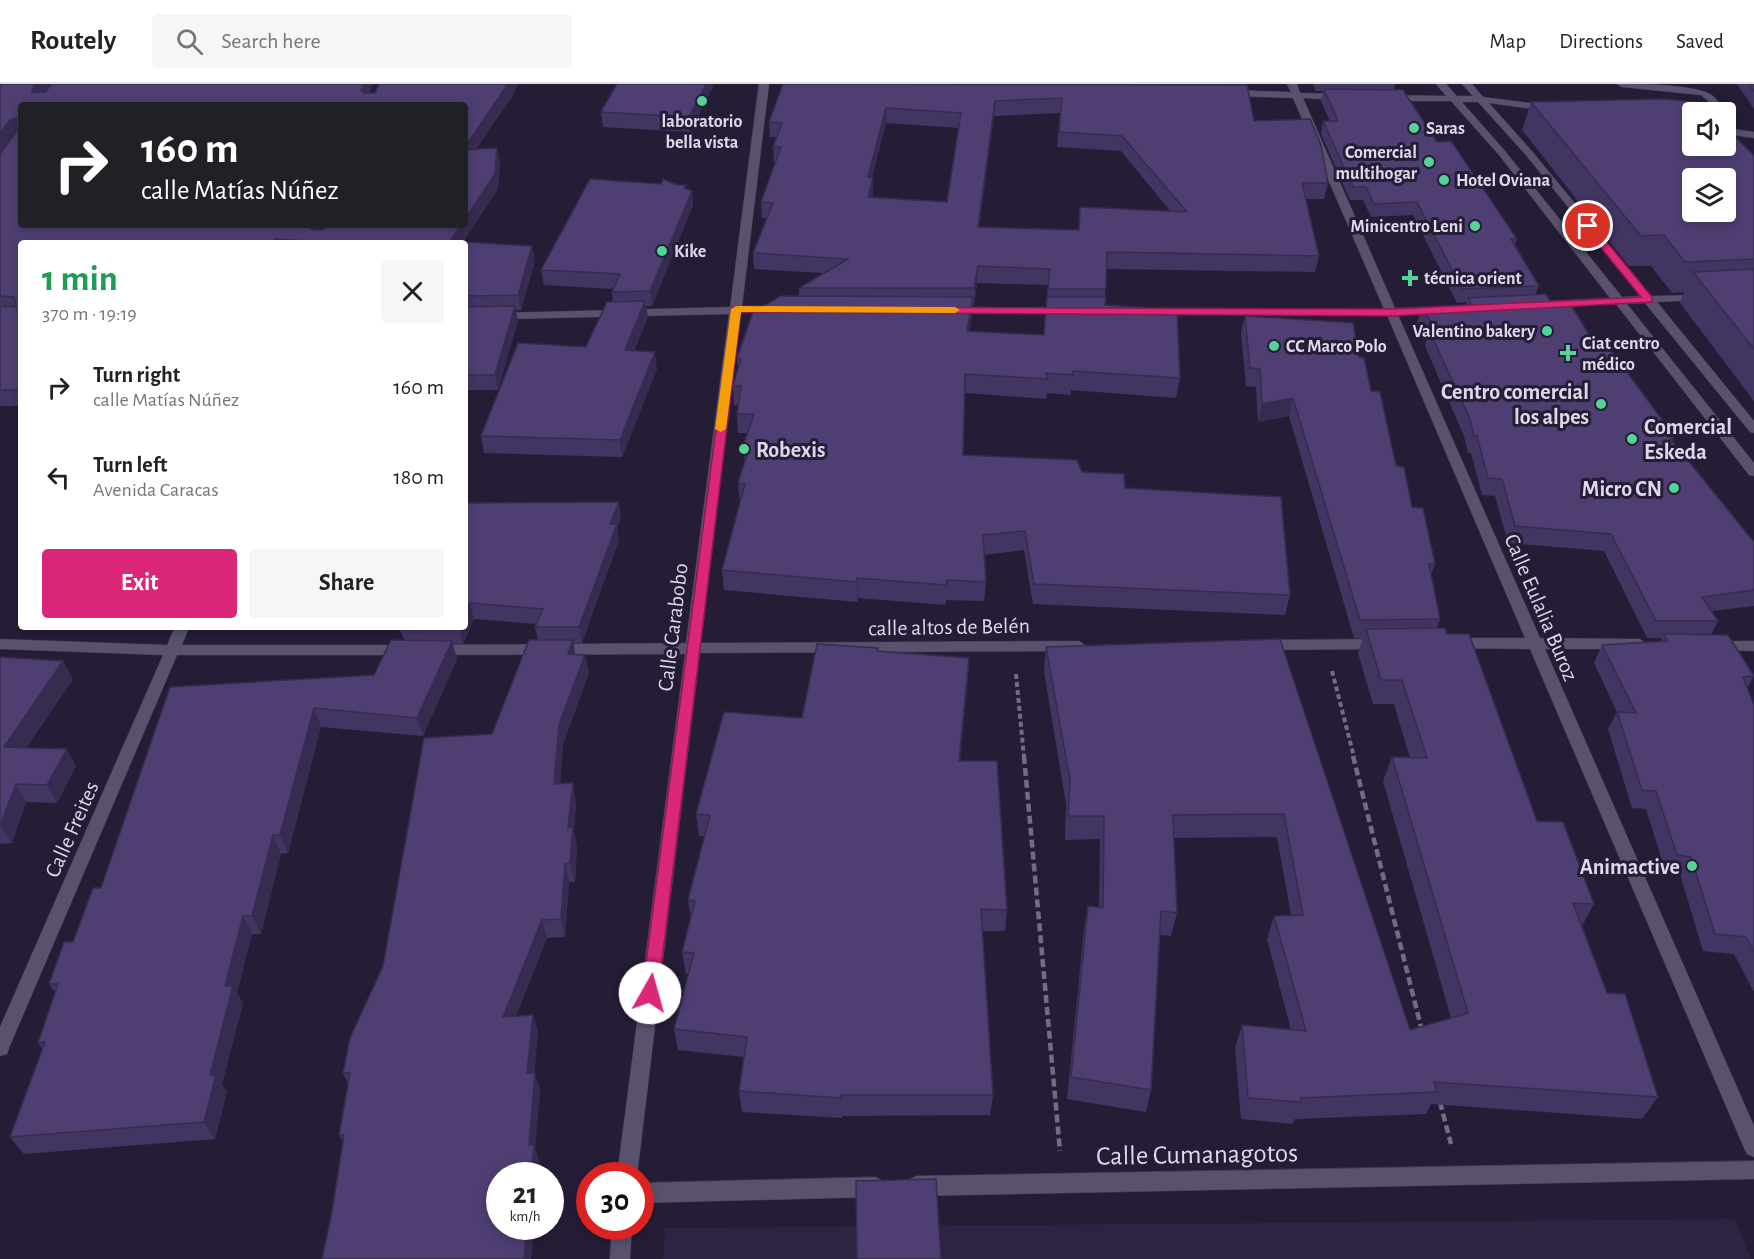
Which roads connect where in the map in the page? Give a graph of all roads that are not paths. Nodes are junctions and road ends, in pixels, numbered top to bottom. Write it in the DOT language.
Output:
graph roads {
  1 [pos="764,84"];
  2 [pos="1441,84"];
  3 [pos="1467,84"];
  4 [pos="1622,84"];
  5 [pos="1295,90"];
  6 [pos="1216,93"];
  7 [pos="1354,97"];
  8 [pos="1376,98"];
  9 [pos="1455,99"];
  10 [pos="1480,99"];
  11 [pos="1713,102"];
  12 [pos="1563,110"];
  13 [pos="1736,132"];
  14 [pos="1754,135"];
  15 [pos="1707,297"];
  16 [pos="1648,299"];
  17 [pos="1619,301"];
  18 [pos="1535,305"];
  19 [pos="736,309"];
  20 [pos="783,309"];
  21 [pos="1451,309"];
  22 [pos="938,310"];
  23 [pos="1082,311"];
  24 [pos="1141,311"];
  25 [pos="1392,312"];
  26 [pos="468,317"];
  27 [pos="1754,429"];
  28 [pos="1754,472"];
  29 [pos="181,630"];
  30 [pos="1441,643"];
  31 [pos="1534,643"];
  32 [pos="0,644"];
  33 [pos="1395,644"];
  34 [pos="1650,644"];
  35 [pos="1241,645"];
  36 [pos="1696,645"];
  37 [pos="1098,646"];
  38 [pos="1754,646"];
  39 [pos="174,650"];
  40 [pos="693,650"];
  41 [pos="0,1048"];
  42 [pos="1754,1148"];
  43 [pos="629,1162"];
  44 [pos="1754,1170"];
  45 [pos="654,1193"];
  46 [pos="621,1240"];
  47 [pos="620,1259"];
  1 -- 19 [label="street, Calle Carabobo"];
  2 -- 9 [label="street"];
  3 -- 10 [label="street"];
  4 -- 11 [label="street"];
  5 -- 6 [label="street"];
  5 -- 7 [label="street"];
  5 -- 25 [label="street, Calle Eulalia Buroz"];
  8 -- 9 [label="street"];
  9 -- 10 [label="street"];
  9 -- 17 [label="street"];
  10 -- 12 [label="street"];
  10 -- 16 [label="street"];
  13 -- 14 [label="street"];
  15 -- 16 [label="street"];
  16 -- 17 [label="street"];
  16 -- 27 [label="street"];
  17 -- 18 [label="street"];
  17 -- 28 [label="street"];
  19 -- 20 [label="street"];
  19 -- 26 [label="street"];
  19 -- 40 [label="street, Calle Carabobo"];
  21 -- 25 [label="street"];
  22 -- 23 [label="street"];
  24 -- 25 [label="street"];
  25 -- 31 [label="street, Calle Eulalia Buroz"];
  29 -- 39 [label="street, Calle Freites"];
  30 -- 31 [label="street"];
  31 -- 34 [label="street"];
  31 -- 42 [label="street, Calle Eulalia Buroz"];
  32 -- 39 [label="street, calle altos de Belén"];
  33 -- 35 [label="street"];
  36 -- 38 [label="street"];
  37 -- 40 [label="street, calle altos de Belén"];
  39 -- 40 [label="street, calle altos de Belén"];
  39 -- 41 [label="street, Calle Freites"];
  40 -- 43 [label="street, Calle Carabobo"];
  44 -- 45 [label="street, Calle Cumanagotos"];
  46 -- 47 [label="street"];
}
